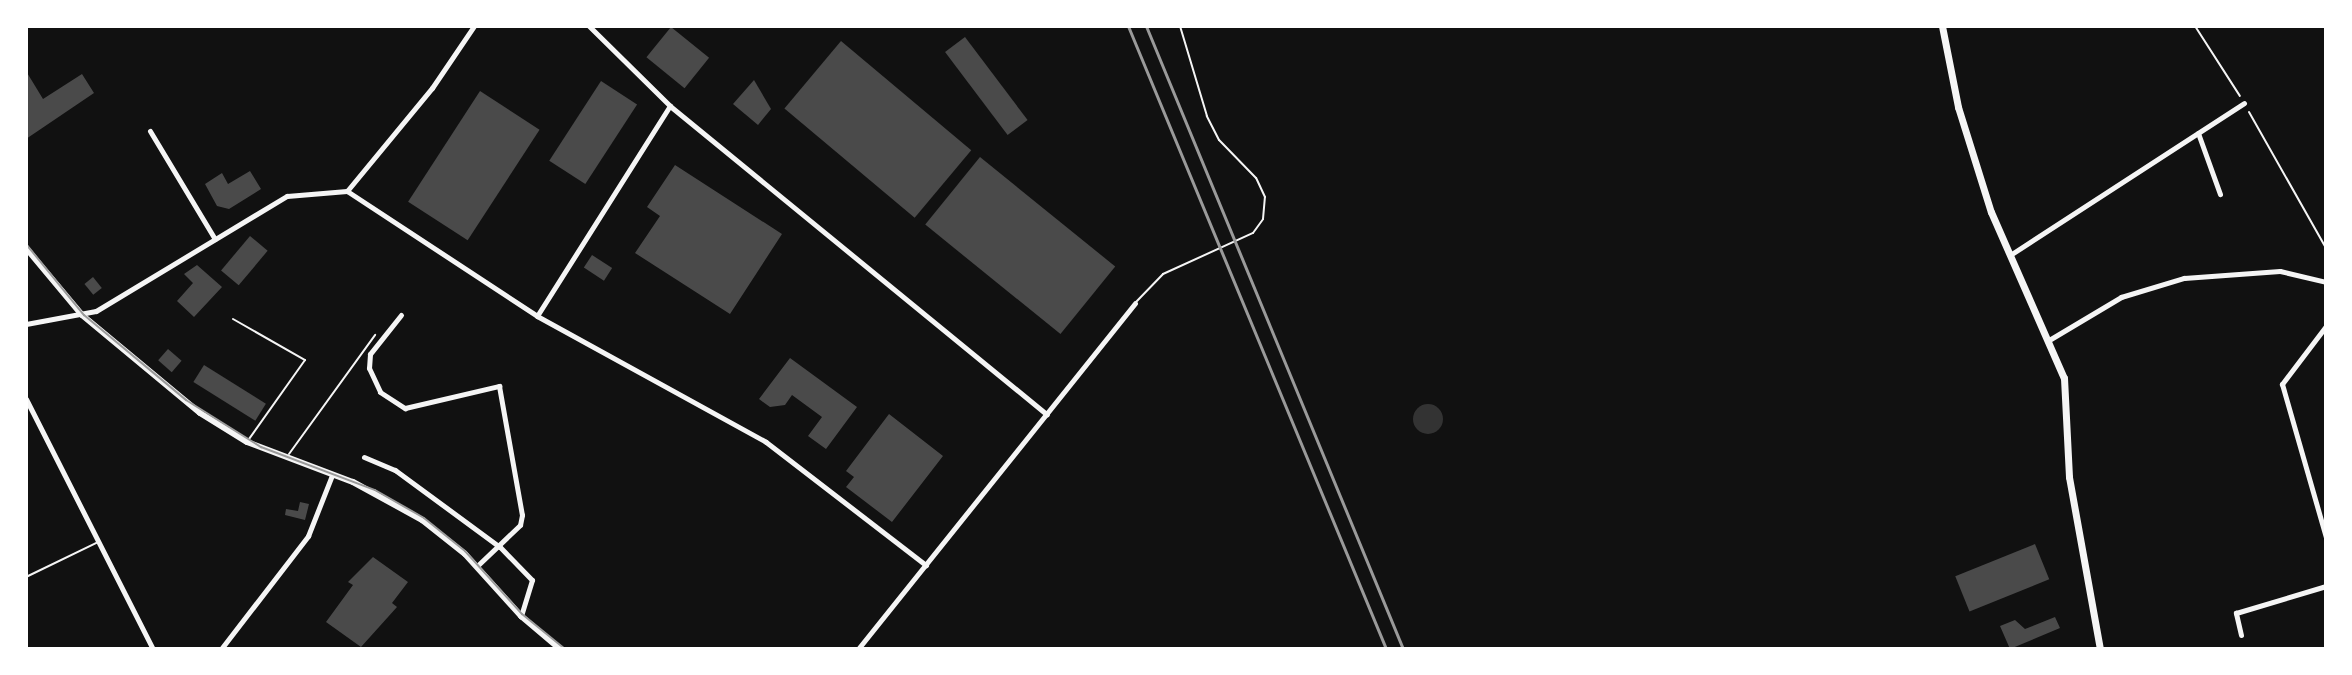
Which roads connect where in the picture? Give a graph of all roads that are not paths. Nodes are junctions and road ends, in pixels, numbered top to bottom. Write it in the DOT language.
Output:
graph roads {
  1 [pos="474,26"];
  2 [pos="589,26"];
  3 [pos="1180,26"];
  4 [pos="1942,26"];
  5 [pos="2244,103"];
  6 [pos="670,106"];
  7 [pos="150,131"];
  8 [pos="2198,133"];
  9 [pos="347,191"];
  10 [pos="2220,194"];
  11 [pos="215,239"];
  12 [pos="26,248"];
  13 [pos="2009,255"];
  14 [pos="2326,282"];
  15 [pos="1135,303"];
  16 [pos="82,315"];
  17 [pos="401,315"];
  18 [pos="537,316"];
  19 [pos="233,319"];
  20 [pos="26,324"];
  21 [pos="2326,326"];
  22 [pos="375,335"];
  23 [pos="2049,340"];
  24 [pos="26,399"];
  25 [pos="1047,415"];
  26 [pos="247,442"];
  27 [pos="364,457"];
  28 [pos="290,460"];
  29 [pos="332,475"];
  30 [pos="2326,537"];
  31 [pos="99,542"];
  32 [pos="500,547"];
  33 [pos="926,565"];
  34 [pos="477,566"];
  35 [pos="26,577"];
  36 [pos="2326,586"];
  37 [pos="521,616"];
  38 [pos="2241,635"];
  39 [pos="153,649"];
  40 [pos="221,649"];
  41 [pos="560,649"];
  42 [pos="858,649"];
  43 [pos="2100,649"];
  1 -- 9 [label="street"];
  2 -- 6 [label="street"];
  3 -- 15 [label="lane"];
  4 -- 13 [label="main road"];
  5 -- 8 [label="street"];
  6 -- 18 [label="street"];
  6 -- 25 [label="street"];
  7 -- 11 [label="street"];
  8 -- 10 [label="street"];
  8 -- 13 [label="street"];
  9 -- 11 [label="street"];
  9 -- 18 [label="street"];
  11 -- 16 [label="street"];
  12 -- 16 [label="street"];
  13 -- 23 [label="main road"];
  14 -- 23 [label="street"];
  15 -- 25 [label="street"];
  16 -- 20 [label="street"];
  16 -- 26 [label="street"];
  17 -- 32 [label="street"];
  18 -- 33 [label="street"];
  19 -- 26 [label="lane"];
  21 -- 30 [label="street"];
  22 -- 28 [label="lane"];
  23 -- 43 [label="main road"];
  24 -- 31 [label="street"];
  25 -- 33 [label="street"];
  26 -- 28 [label="street"];
  27 -- 32 [label="street"];
  28 -- 29 [label="street"];
  29 -- 34 [label="street"];
  29 -- 40 [label="street"];
  31 -- 35 [label="lane"];
  31 -- 39 [label="street"];
  32 -- 34 [label="street"];
  32 -- 37 [label="street"];
  33 -- 42 [label="street"];
  34 -- 37 [label="street"];
  36 -- 38 [label="street"];
  37 -- 41 [label="street"];
}
